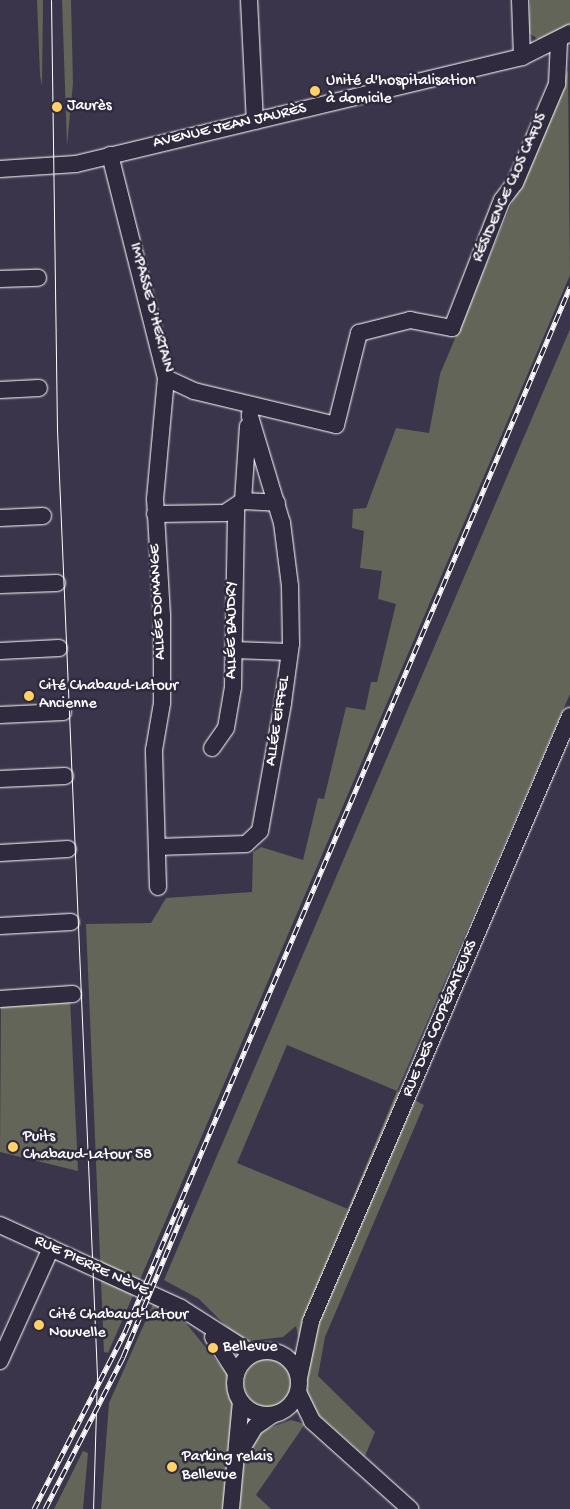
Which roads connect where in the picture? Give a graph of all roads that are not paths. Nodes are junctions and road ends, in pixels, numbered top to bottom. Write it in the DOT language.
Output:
graph roads {
  1 [pos="250,0"];
  2 [pos="520,0"];
  3 [pos="564,37"];
  4 [pos="522,57"];
  5 [pos="255,121"];
  6 [pos="110,155"];
  7 [pos="0,169"];
  8 [pos="38,278"];
  9 [pos="0,279"];
  10 [pos="166,378"];
  11 [pos="39,388"];
  12 [pos="0,390"];
  13 [pos="251,411"];
  14 [pos="336,425"];
  15 [pos="277,503"];
  16 [pos="240,504"];
  17 [pos="155,514"];
  18 [pos="43,516"];
  19 [pos="0,518"];
  20 [pos="57,583"];
  21 [pos="0,585"];
  22 [pos="59,648"];
  23 [pos="234,650"];
  24 [pos="0,651"];
  25 [pos="290,652"];
  26 [pos="63,712"];
  27 [pos="0,715"];
  28 [pos="570,716"];
  29 [pos="212,748"];
  30 [pos="64,776"];
  31 [pos="0,779"];
  32 [pos="157,847"];
  33 [pos="68,849"];
  34 [pos="0,853"];
  35 [pos="158,887"];
  36 [pos="72,922"];
  37 [pos="0,926"];
  38 [pos="73,994"];
  39 [pos="0,999"];
  40 [pos="0,1225"];
  41 [pos="51,1248"];
  42 [pos="311,1321"];
  43 [pos="206,1327"];
  44 [pos="274,1351"];
  45 [pos="253,1354"];
  46 [pos="0,1361"];
  47 [pos="236,1373"];
  48 [pos="298,1385"];
  49 [pos="241,1402"];
  50 [pos="277,1413"];
  51 [pos="312,1421"];
  52 [pos="238,1458"];
  53 [pos="231,1509"];
  54 [pos="410,1509"];
  1 -- 5 [label="street"];
  2 -- 4 [label="street"];
  3 -- 4 [label="street, AVENUE JEAN JAURÈS"];
  3 -- 14 [label="street, RÉSIDENCE CLOS CAFUS"];
  4 -- 5 [label="street, AVENUE JEAN JAURÈS"];
  5 -- 6 [label="street, AVENUE JEAN JAURÈS"];
  6 -- 7 [label="street, AVENUE JEAN JAURÈS"];
  6 -- 10 [label="street, IMPASSE D'HERTAIN"];
  8 -- 9 [label="street"];
  10 -- 13 [label="street, IMPASSE D'HERTAIN"];
  10 -- 17 [label="street, ALLÉE DOMANGE"];
  11 -- 12 [label="street"];
  13 -- 14 [label="street, IMPASSE D'HERTAIN"];
  13 -- 15 [label="street, ALLÉE EIFFEL"];
  13 -- 16 [label="street, ALLÉE BAUDRY"];
  15 -- 16 [label="street"];
  15 -- 25 [label="street, ALLÉE EIFFEL"];
  16 -- 17 [label="street"];
  16 -- 23 [label="street, ALLÉE BAUDRY"];
  17 -- 32 [label="street, ALLÉE DOMANGE"];
  18 -- 19 [label="street"];
  20 -- 21 [label="street"];
  22 -- 24 [label="street"];
  23 -- 25 [label="street"];
  23 -- 29 [label="street, ALLÉE BAUDRY"];
  25 -- 32 [label="street, ALLÉE EIFFEL"];
  26 -- 27 [label="street"];
  28 -- 42 [label="street, RUE DES COOPÉRATEURS"];
  30 -- 31 [label="street"];
  32 -- 35 [label="street, ALLÉE DOMANGE"];
  33 -- 34 [label="street"];
  36 -- 37 [label="street"];
  38 -- 39 [label="street"];
  40 -- 41 [label="street, RUE PIERRE NÈVE"];
  41 -- 43 [label="street, RUE PIERRE NÈVE"];
  41 -- 46 [label="street"];
  42 -- 44 [label="street, RUE DES COOPÉRATEURS"];
  42 -- 48 [label="street, RUE DES COOPÉRATEURS"];
  43 -- 45 [label="street, RUE PIERRE NÈVE"];
  43 -- 47 [label="street, RUE PIERRE NÈVE"];
  44 -- 45 [label="street"];
  44 -- 48 [label="street"];
  45 -- 47 [label="street"];
  47 -- 49 [label="street"];
  48 -- 50 [label="street"];
  48 -- 51 [label="street"];
  49 -- 50 [label="street"];
  49 -- 52 [label="street"];
  50 -- 51 [label="street"];
  50 -- 52 [label="street"];
  51 -- 54 [label="street"];
  52 -- 53 [label="street"];
}
